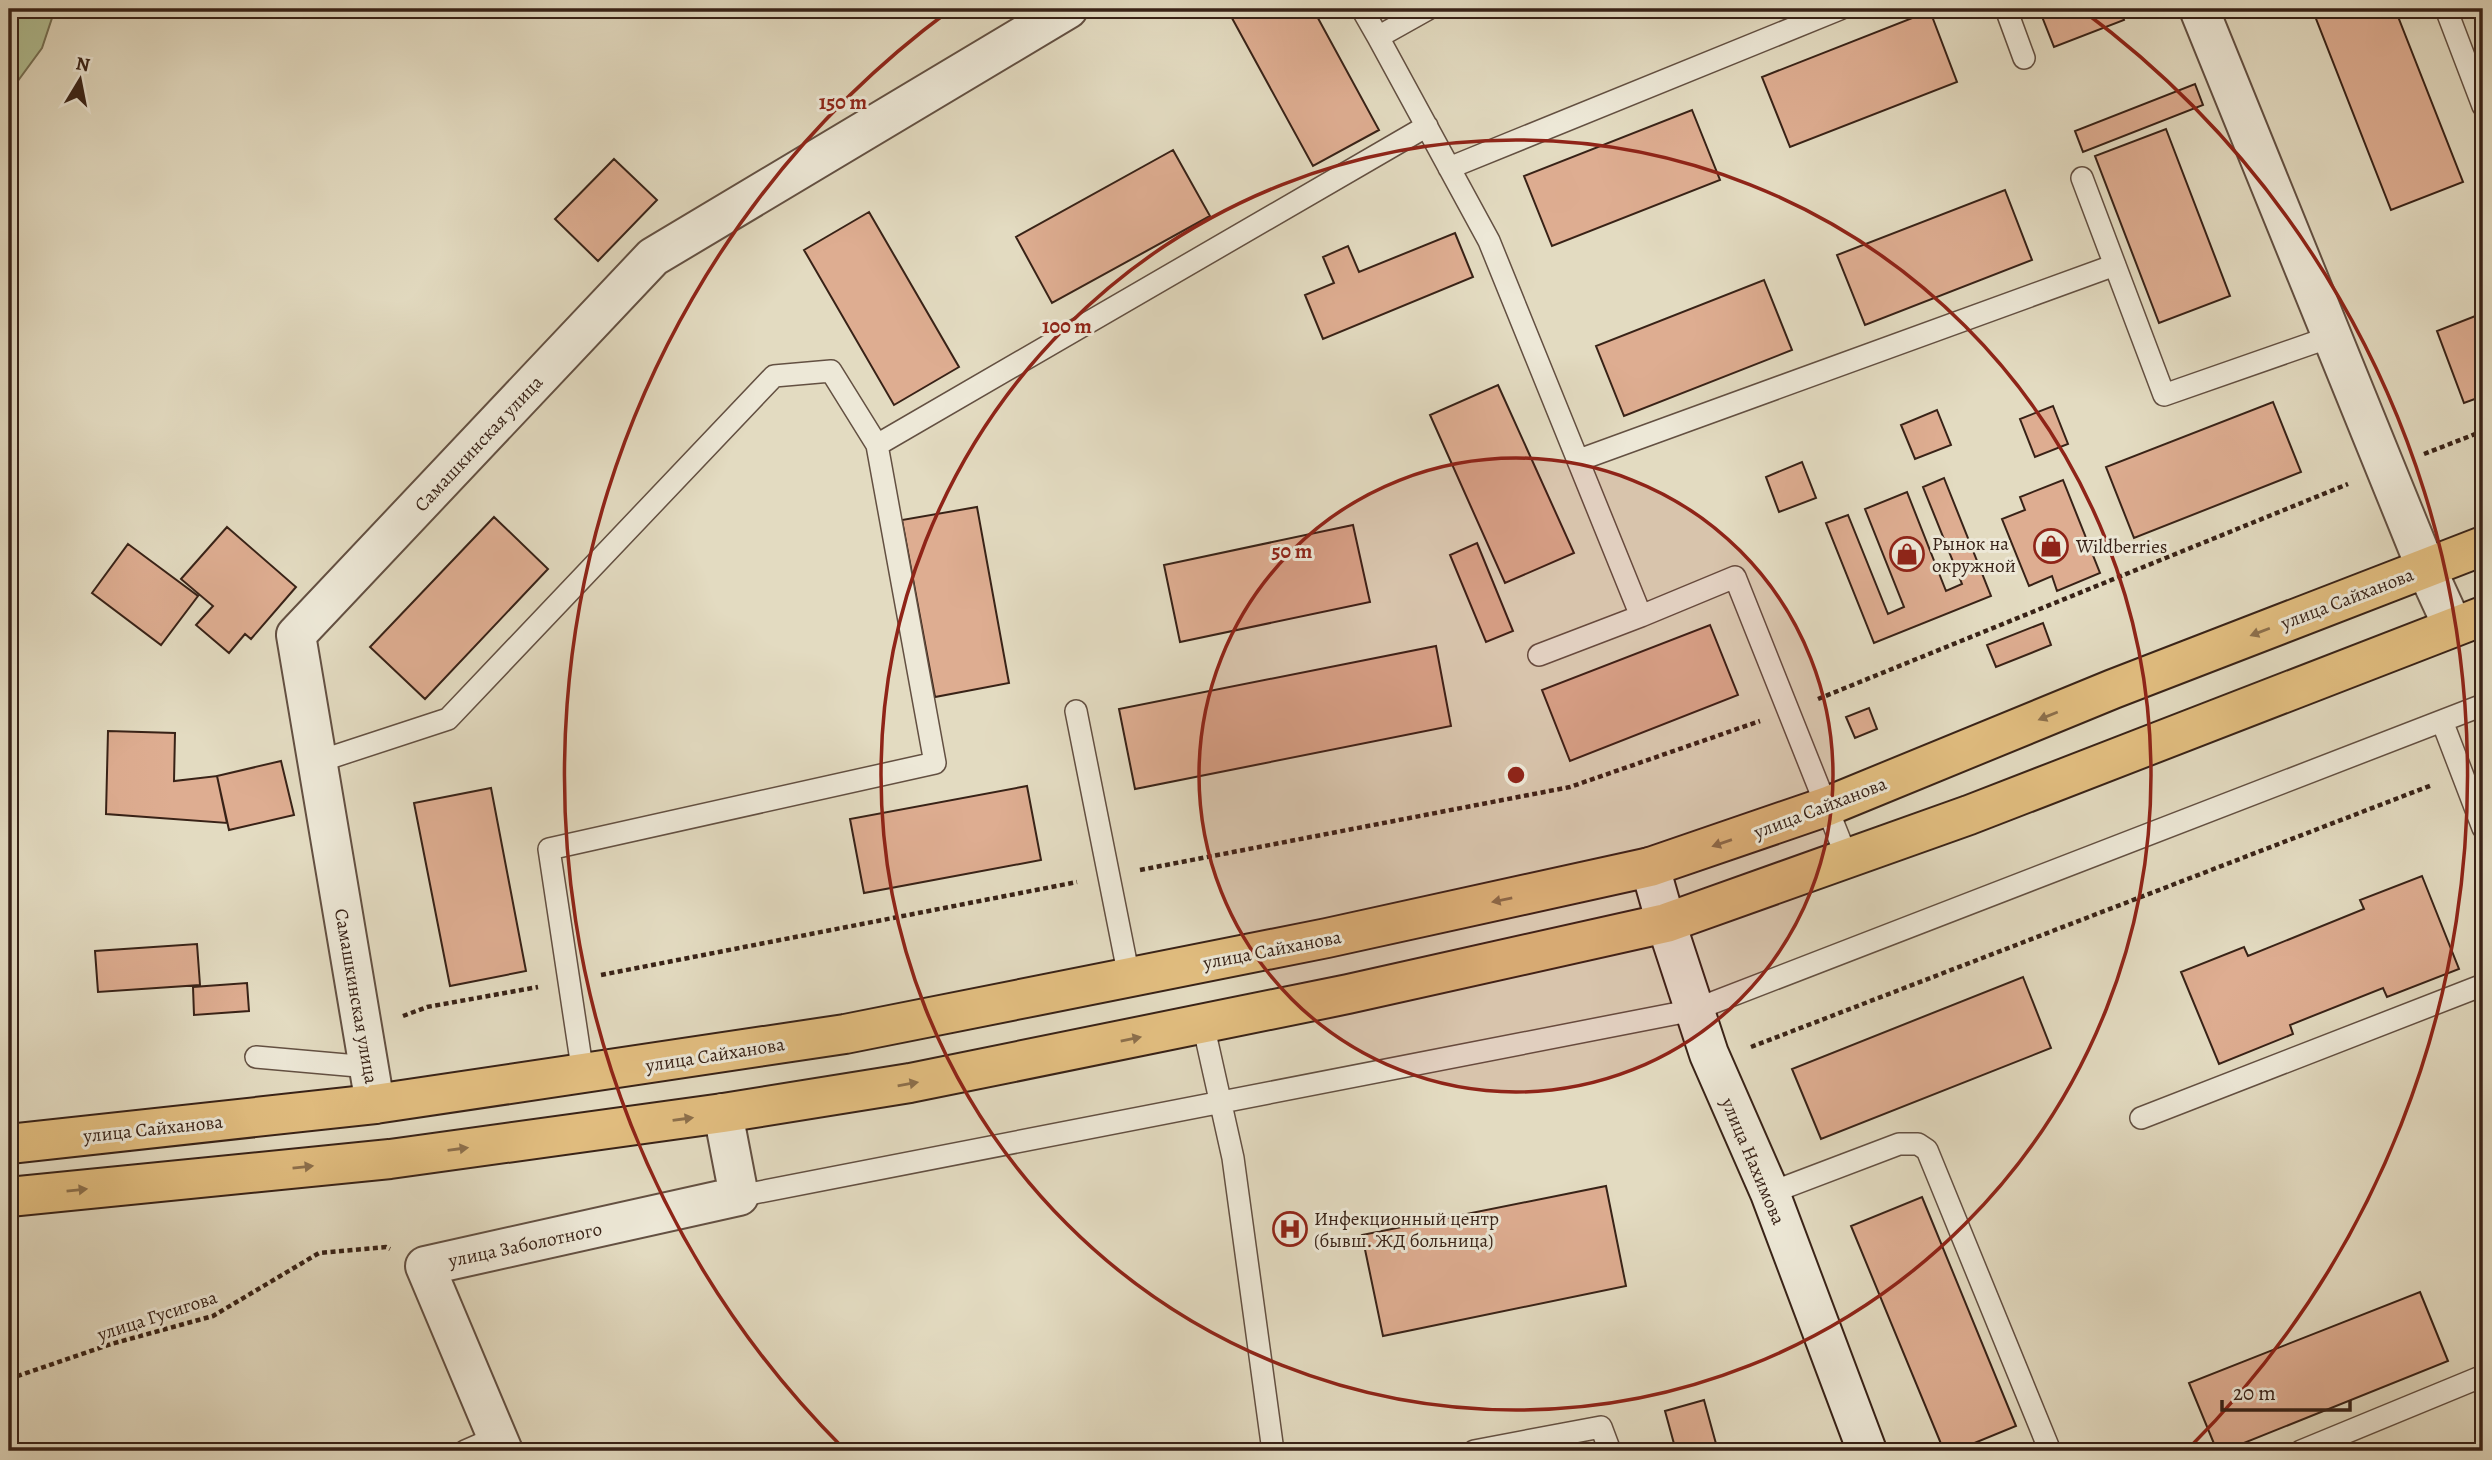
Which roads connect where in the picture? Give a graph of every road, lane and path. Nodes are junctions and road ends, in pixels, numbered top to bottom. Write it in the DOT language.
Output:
graph roads {
  1 [pos="1068,9"];
  2 [pos="1362,9"];
  3 [pos="1428,9"];
  4 [pos="1840,9"];
  5 [pos="2006,9"];
  6 [pos="2199,9"];
  7 [pos="2446,9"];
  8 [pos="1378,37"];
  9 [pos="2024,58"];
  10 [pos="2483,106"];
  11 [pos="1427,126"];
  12 [pos="1449,168"];
  13 [pos="2082,178"];
  14 [pos="2115,265"];
  15 [pos="2333,336"];
  16 [pos="2483,431"];
  17 [pos="877,445"];
  18 [pos="1579,460"];
  19 [pos="2386,469"];
  20 [pos="2483,546"];
  21 [pos="2426,568"];
  22 [pos="1641,616"];
  23 [pos="2468,622"];
  24 [pos="1539,655"];
  25 [pos="2483,705"];
  26 [pos="1076,711"];
  27 [pos="1789,711"];
  28 [pos="2442,721"];
  29 [pos="317,762"];
  30 [pos="2462,774"];
  31 [pos="1828,806"];
  32 [pos="2483,828"];
  33 [pos="1847,858"];
  34 [pos="1650,867"];
  35 [pos="1109,876"];
  36 [pos="1665,923"];
  37 [pos="1129,977"];
  38 [pos="569,981"];
  39 [pos="2483,985"];
  40 [pos="1693,1010"];
  41 [pos="1203,1024"];
  42 [pos="1709,1054"];
  43 [pos="256,1057"];
  44 [pos="369,1068"];
  45 [pos="583,1074"];
  46 [pos="1221,1102"];
  47 [pos="723,1113"];
  48 [pos="2141,1118"];
  49 [pos="9,1144"];
  50 [pos="1769,1193"];
  51 [pos="739,1196"];
  52 [pos="9,1197"];
  53 [pos="425,1266"];
  54 [pos="2483,1376"];
  55 [pos="9,1379"];
  56 [pos="488,1447"];
  57 [pos="1273,1451"];
  58 [pos="1474,1451"];
  59 [pos="1610,1451"];
  60 [pos="1867,1451"];
  61 [pos="2050,1451"];
  62 [pos="2301,1451"];
  1 -- 29 [label="street, Самашкинская улица"];
  2 -- 8 [label="lane"];
  3 -- 8 [label="lane"];
  4 -- 12 [label="lane"];
  5 -- 9 [label="lane"];
  6 -- 15 [label="street"];
  7 -- 10 [label="lane"];
  8 -- 11 [label="lane"];
  11 -- 12 [label="lane"];
  11 -- 17 [label="lane"];
  12 -- 18 [label="lane"];
  13 -- 14 [label="lane"];
  14 -- 15 [label="lane"];
  14 -- 18 [label="lane"];
  15 -- 19 [label="street"];
  16 -- 19 [label="path"];
  17 -- 29 [label="lane"];
  17 -- 38 [label="lane"];
  18 -- 22 [label="lane"];
  19 -- 21 [label="street"];
  19 -- 27 [label="path"];
  20 -- 21 [label="main road, улица Сайханова"];
  21 -- 23 [label="street"];
  21 -- 31 [label="main road, улица Сайханова, one-way"];
  22 -- 24 [label="lane"];
  22 -- 27 [label="lane"];
  23 -- 33 [label="main road"];
  25 -- 28 [label="lane"];
  26 -- 35 [label="lane"];
  27 -- 31 [label="lane"];
  27 -- 35 [label="path"];
  28 -- 30 [label="lane"];
  28 -- 40 [label="lane"];
  29 -- 44 [label="street, Самашкинская улица"];
  30 -- 32 [label="lane"];
  30 -- 42 [label="path"];
  31 -- 33 [label="lane"];
  31 -- 34 [label="main road, улица Сайханова, one-way"];
  33 -- 36 [label="main road"];
  34 -- 36 [label="street, улица Нахимова"];
  34 -- 37 [label="main road, улица Сайханова, one-way"];
  35 -- 37 [label="lane"];
  35 -- 38 [label="path"];
  36 -- 40 [label="street, улица Нахимова"];
  36 -- 41 [label="main road"];
  37 -- 45 [label="main road, улица Сайханова"];
  38 -- 44 [label="path"];
  38 -- 45 [label="lane"];
  39 -- 48 [label="lane"];
  40 -- 42 [label="street, улица Нахимова"];
  40 -- 46 [label="lane"];
  41 -- 46 [label="lane"];
  47 -- 41 [label="main road, one-way"];
  42 -- 50 [label="street, улица Нахимова"];
  43 -- 44 [label="lane"];
  44 -- 45 [label="main road, улица Сайханова"];
  44 -- 49 [label="main road, улица Сайханова"];
  46 -- 51 [label="lane"];
  46 -- 57 [label="lane"];
  47 -- 51 [label="street"];
  52 -- 47 [label="main road, one-way"];
  50 -- 60 [label="street, улица Нахимова"];
  50 -- 61 [label="lane"];
  51 -- 53 [label="street, улица Заболотного"];
  53 -- 55 [label="path, улица Гусигова"];
  53 -- 56 [label="street, улица Заболотного"];
  54 -- 62 [label="lane"];
  58 -- 59 [label="lane"];
}
